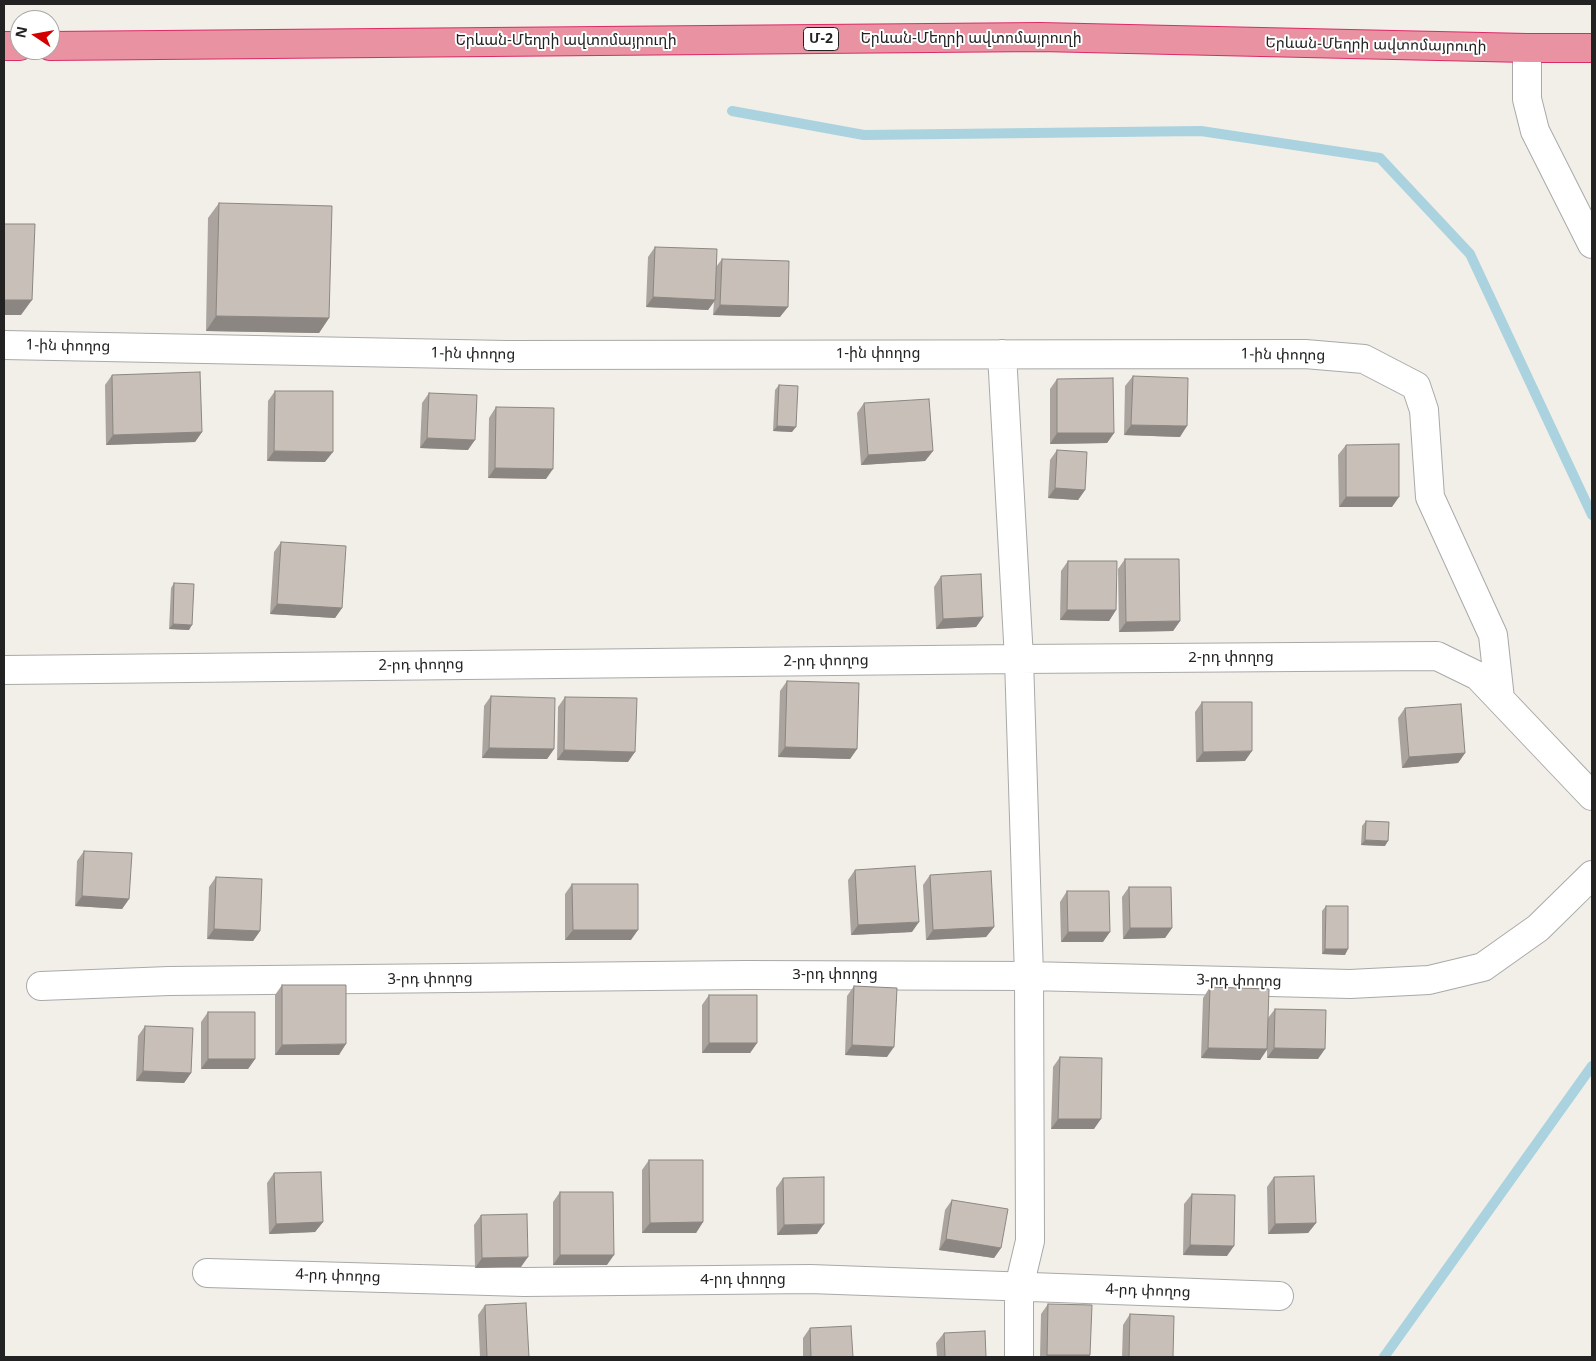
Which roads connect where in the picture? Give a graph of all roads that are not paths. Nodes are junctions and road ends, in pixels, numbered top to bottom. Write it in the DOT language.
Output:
graph roads {
  1 [pos="60,46"];
  2 [pos="1527,48"];
  3 [pos="1592,48"];
  4 [pos="1592,244"];
  5 [pos="4,345"];
  6 [pos="1002,354"];
  7 [pos="1019,659"];
  8 [pos="4,670"];
  9 [pos="1500,699"];
  10 [pos="1592,796"];
  11 [pos="1592,875"];
  12 [pos="1029,976"];
  13 [pos="41,986"];
  14 [pos="207,1272"];
  15 [pos="1019,1287"];
  16 [pos="1278,1296"];
  17 [pos="1019,1357"];
  1 -- 2 [label="highway, Երևան-Մեղրի ավտոմայրուղի / Մ-2"];
  2 -- 3 [label="highway, Երևան-Մեղրի ավտոմայրուղի / Մ-2"];
  2 -- 4 [label="street"];
  5 -- 6 [label="street, 1-ին փողոց"];
  6 -- 7 [label="street"];
  6 -- 9 [label="street, 1-ին փողոց"];
  7 -- 8 [label="street, 2-րդ փողոց"];
  7 -- 9 [label="street, 2-րդ փողոց"];
  7 -- 12 [label="street"];
  9 -- 10 [label="street, 2-րդ փողոց"];
  11 -- 12 [label="street, 3-րդ փողոց"];
  12 -- 13 [label="street, 3-րդ փողոց"];
  12 -- 15 [label="street"];
  14 -- 15 [label="street, 4-րդ փողոց"];
  15 -- 16 [label="street, 4-րդ փողոց"];
  15 -- 17 [label="street"];
}
